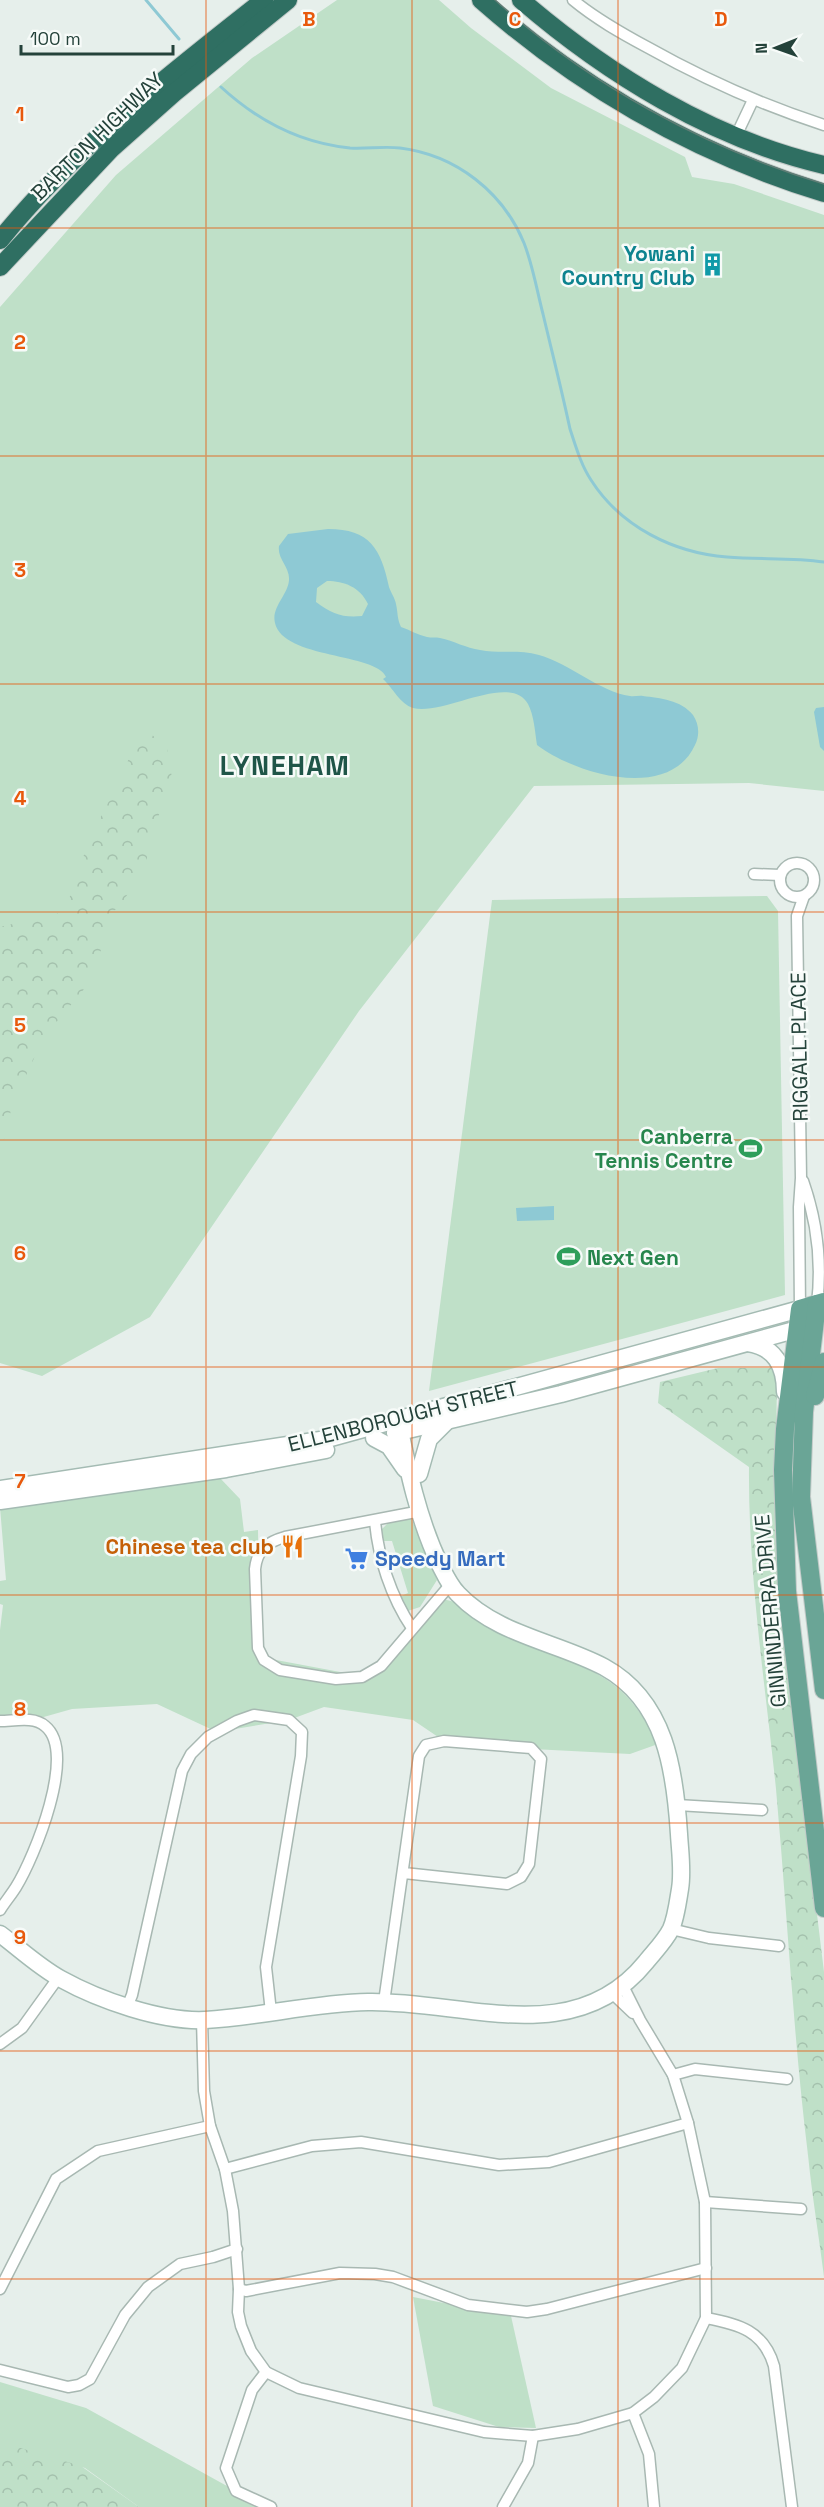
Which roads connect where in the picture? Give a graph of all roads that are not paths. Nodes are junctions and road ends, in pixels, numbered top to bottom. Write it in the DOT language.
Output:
graph roads {
  1 [pos="264,0"];
  2 [pos="288,0"];
  3 [pos="481,0"];
  4 [pos="521,0"];
  5 [pos="573,0"];
  6 [pos="753,100"];
  7 [pos="824,125"];
  8 [pos="736,135"];
  9 [pos="824,165"];
  10 [pos="824,193"];
  11 [pos="0,240"];
  12 [pos="0,267"];
  13 [pos="813,873"];
  14 [pos="754,874"];
  15 [pos="780,875"];
  16 [pos="824,877"];
  17 [pos="819,886"];
  18 [pos="787,894"];
  19 [pos="804,896"];
  20 [pos="797,916"];
  21 [pos="801,1178"];
  22 [pos="822,1265"];
  23 [pos="821,1303"];
  24 [pos="800,1309"];
  25 [pos="812,1325"];
  26 [pos="748,1343"];
  27 [pos="824,1362"];
  28 [pos="447,1422"];
  29 [pos="403,1425"];
  30 [pos="785,1429"];
  31 [pos="374,1438"];
  32 [pos="413,1473"];
  33 [pos="0,1489"];
  34 [pos="0,1501"];
  35 [pos="420,1511"];
  36 [pos="375,1521"];
  37 [pos="808,1562"];
  38 [pos="450,1585"];
  39 [pos="412,1628"];
  40 [pos="824,1690"];
  41 [pos="0,1721"];
  42 [pos="677,1805"];
  43 [pos="762,1810"];
  44 [pos="404,1873"];
  45 [pos="824,1908"];
  46 [pos="0,1910"];
  47 [pos="671,1929"];
  48 [pos="0,1934"];
  49 [pos="778,1946"];
  50 [pos="58,1978"];
  51 [pos="618,1990"];
  52 [pos="384,2002"];
  53 [pos="127,2007"];
  54 [pos="271,2012"];
  55 [pos="202,2020"];
  56 [pos="0,2044"];
  57 [pos="673,2075"];
  58 [pos="787,2079"];
  59 [pos="688,2123"];
  60 [pos="210,2127"];
  61 [pos="225,2169"];
  62 [pos="705,2202"];
  63 [pos="801,2209"];
  64 [pos="237,2249"];
  65 [pos="706,2268"];
  66 [pos="0,2289"];
  67 [pos="239,2289"];
  68 [pos="706,2318"];
  69 [pos="0,2370"];
  70 [pos="266,2372"];
  71 [pos="633,2413"];
  72 [pos="533,2436"];
  73 [pos="271,2507"];
  74 [pos="503,2507"];
  75 [pos="654,2507"];
  76 [pos="792,2507"];
  1 -- 11 [label="highway, BARTON HIGHWAY"];
  2 -- 12 [label="highway, BARTON HIGHWAY"];
  3 -- 10 [label="highway"];
  4 -- 8 [label="highway"];
  5 -- 6 [label="street"];
  6 -- 7 [label="street"];
  6 -- 8 [label="street"];
  8 -- 9 [label="highway"];
  13 -- 15 [label="street"];
  13 -- 16 [label="street"];
  13 -- 17 [label="street"];
  14 -- 15 [label="street"];
  15 -- 18 [label="street"];
  17 -- 19 [label="street"];
  18 -- 19 [label="street"];
  18 -- 20 [label="street, RIGGALL PLACE"];
  19 -- 20 [label="street, RIGGALL PLACE"];
  20 -- 21 [label="street, RIGGALL PLACE"];
  21 -- 22 [label="street, RIGGALL PLACE"];
  21 -- 24 [label="street, RIGGALL PLACE"];
  22 -- 23 [label="street, RIGGALL PLACE"];
  23 -- 24 [label="main road"];
  23 -- 25 [label="main road, GINNINDERRA DRIVE"];
  24 -- 25 [label="main road, GINNINDERRA DRIVE"];
  24 -- 29 [label="main road, ELLENBOROUGH STREET"];
  25 -- 26 [label="main road, ELLENBOROUGH STREET"];
  25 -- 30 [label="main road, GINNINDERRA DRIVE"];
  25 -- 37 [label="main road, GINNINDERRA DRIVE"];
  26 -- 28 [label="main road, ELLENBOROUGH STREET"];
  26 -- 30 [label="main road"];
  27 -- 37 [label="main road"];
  28 -- 29 [label="main road, ELLENBOROUGH STREET"];
  28 -- 32 [label="main road"];
  29 -- 31 [label="main road, ELLENBOROUGH STREET"];
  29 -- 32 [label="main road"];
  29 -- 33 [label="main road, ELLENBOROUGH STREET"];
  30 -- 45 [label="main road, GINNINDERRA DRIVE"];
  31 -- 32 [label="main road"];
  31 -- 34 [label="main road, ELLENBOROUGH STREET"];
  32 -- 35 [label="main road"];
  35 -- 36 [label="street"];
  35 -- 38 [label="main road"];
  36 -- 39 [label="street"];
  36 -- 39 [label="street"];
  37 -- 40 [label="main road, GINNINDERRA DRIVE"];
  38 -- 39 [label="street"];
  38 -- 42 [label="main road"];
  41 -- 46 [label="street"];
  42 -- 43 [label="street"];
  42 -- 47 [label="main road"];
  44 -- 44 [label="street"];
  44 -- 52 [label="street"];
  47 -- 49 [label="street"];
  47 -- 51 [label="main road"];
  48 -- 50 [label="main road"];
  50 -- 53 [label="main road"];
  50 -- 56 [label="street"];
  51 -- 52 [label="main road"];
  51 -- 57 [label="street"];
  52 -- 54 [label="main road"];
  53 -- 54 [label="street"];
  53 -- 55 [label="main road"];
  54 -- 55 [label="main road"];
  55 -- 60 [label="street"];
  57 -- 58 [label="street"];
  57 -- 59 [label="street"];
  59 -- 61 [label="street"];
  59 -- 62 [label="street"];
  60 -- 61 [label="street"];
  60 -- 66 [label="street"];
  61 -- 64 [label="street"];
  62 -- 63 [label="street"];
  62 -- 65 [label="street"];
  64 -- 67 [label="street"];
  64 -- 69 [label="street"];
  65 -- 67 [label="street"];
  65 -- 68 [label="street"];
  67 -- 70 [label="street"];
  68 -- 71 [label="street"];
  68 -- 76 [label="street"];
  70 -- 72 [label="street"];
  70 -- 73 [label="street"];
  71 -- 72 [label="street"];
  71 -- 75 [label="street"];
  72 -- 74 [label="street"];
}
